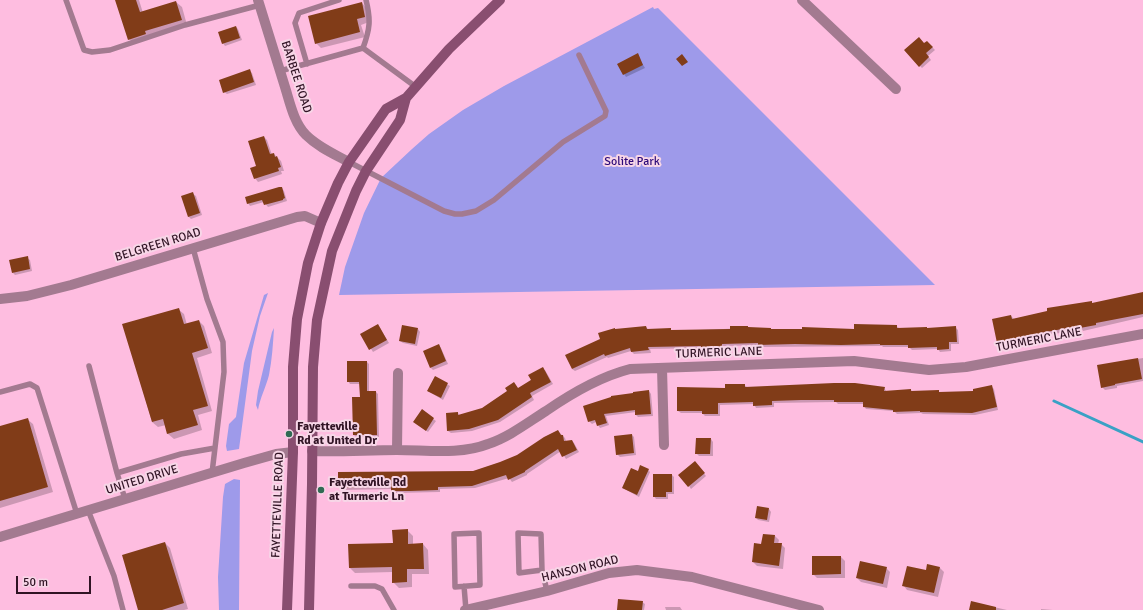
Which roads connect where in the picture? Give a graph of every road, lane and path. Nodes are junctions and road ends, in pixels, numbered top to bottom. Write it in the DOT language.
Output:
graph roads {
  1 [pos="66,0"];
  2 [pos="339,0"];
  3 [pos="366,0"];
  4 [pos="500,0"];
  5 [pos="802,0"];
  6 [pos="259,2"];
  7 [pos="363,48"];
  8 [pos="579,55"];
  9 [pos="307,64"];
  10 [pos="280,71"];
  11 [pos="416,87"];
  12 [pos="896,90"];
  13 [pos="406,98"];
  14 [pos="350,162"];
  15 [pos="366,171"];
  16 [pos="322,223"];
  17 [pos="193,248"];
  18 [pos="0,299"];
  19 [pos="1143,334"];
  20 [pos="89,366"];
  21 [pos="662,368"];
  22 [pos="398,373"];
  23 [pos="0,392"];
  24 [pos="664,445"];
  25 [pos="215,448"];
  26 [pos="397,450"];
  27 [pos="293,452"];
  28 [pos="312,452"];
  29 [pos="117,473"];
  30 [pos="212,473"];
  31 [pos="125,499"];
  32 [pos="88,510"];
  33 [pos="76,514"];
  34 [pos="0,536"];
  35 [pos="542,570"];
  36 [pos="351,586"];
  37 [pos="464,586"];
  38 [pos="547,591"];
  39 [pos="123,610"];
  40 [pos="287,610"];
  41 [pos="309,610"];
  42 [pos="394,610"];
  43 [pos="466,610"];
  44 [pos="819,610"];
  1 -- 6 [label="lane"];
  2 -- 9 [label="lane"];
  3 -- 7 [label="lane"];
  4 -- 11 [label="main road, FAYETTEVILLE ROAD"];
  5 -- 12 [label="street"];
  6 -- 10 [label="street, BARBEE ROAD"];
  7 -- 9 [label="lane"];
  7 -- 11 [label="lane"];
  8 -- 15 [label="lane"];
  9 -- 10 [label="lane"];
  10 -- 14 [label="street, BARBEE ROAD"];
  11 -- 13 [label="main road, FAYETTEVILLE ROAD"];
  13 -- 14 [label="main road, FAYETTEVILLE ROAD"];
  13 -- 15 [label="main road, FAYETTEVILLE ROAD"];
  14 -- 15 [label="lane"];
  14 -- 16 [label="main road, FAYETTEVILLE ROAD"];
  15 -- 28 [label="main road, FAYETTEVILLE ROAD"];
  16 -- 17 [label="street, BELGREEN ROAD"];
  16 -- 27 [label="main road, FAYETTEVILLE ROAD"];
  17 -- 18 [label="street, BELGREEN ROAD"];
  17 -- 25 [label="lane"];
  19 -- 21 [label="street, TURMERIC LANE"];
  20 -- 29 [label="lane"];
  21 -- 24 [label="street"];
  21 -- 26 [label="street, TURMERIC LANE"];
  22 -- 26 [label="street"];
  23 -- 33 [label="lane"];
  25 -- 29 [label="lane"];
  25 -- 30 [label="lane"];
  26 -- 28 [label="street, TURMERIC LANE"];
  27 -- 30 [label="street, UNITED DRIVE"];
  27 -- 40 [label="main road, FAYETTEVILLE ROAD"];
  28 -- 41 [label="main road, FAYETTEVILLE ROAD"];
  29 -- 31 [label="lane"];
  30 -- 31 [label="street, UNITED DRIVE"];
  31 -- 32 [label="street, UNITED DRIVE"];
  32 -- 33 [label="street, UNITED DRIVE"];
  32 -- 39 [label="lane"];
  33 -- 34 [label="street, UNITED DRIVE"];
  35 -- 35 [label="lane"];
  35 -- 38 [label="lane"];
  36 -- 42 [label="lane"];
  37 -- 37 [label="lane"];
  37 -- 43 [label="lane"];
  38 -- 43 [label="street, HANSON ROAD"];
  38 -- 44 [label="street, HANSON ROAD"];
}
